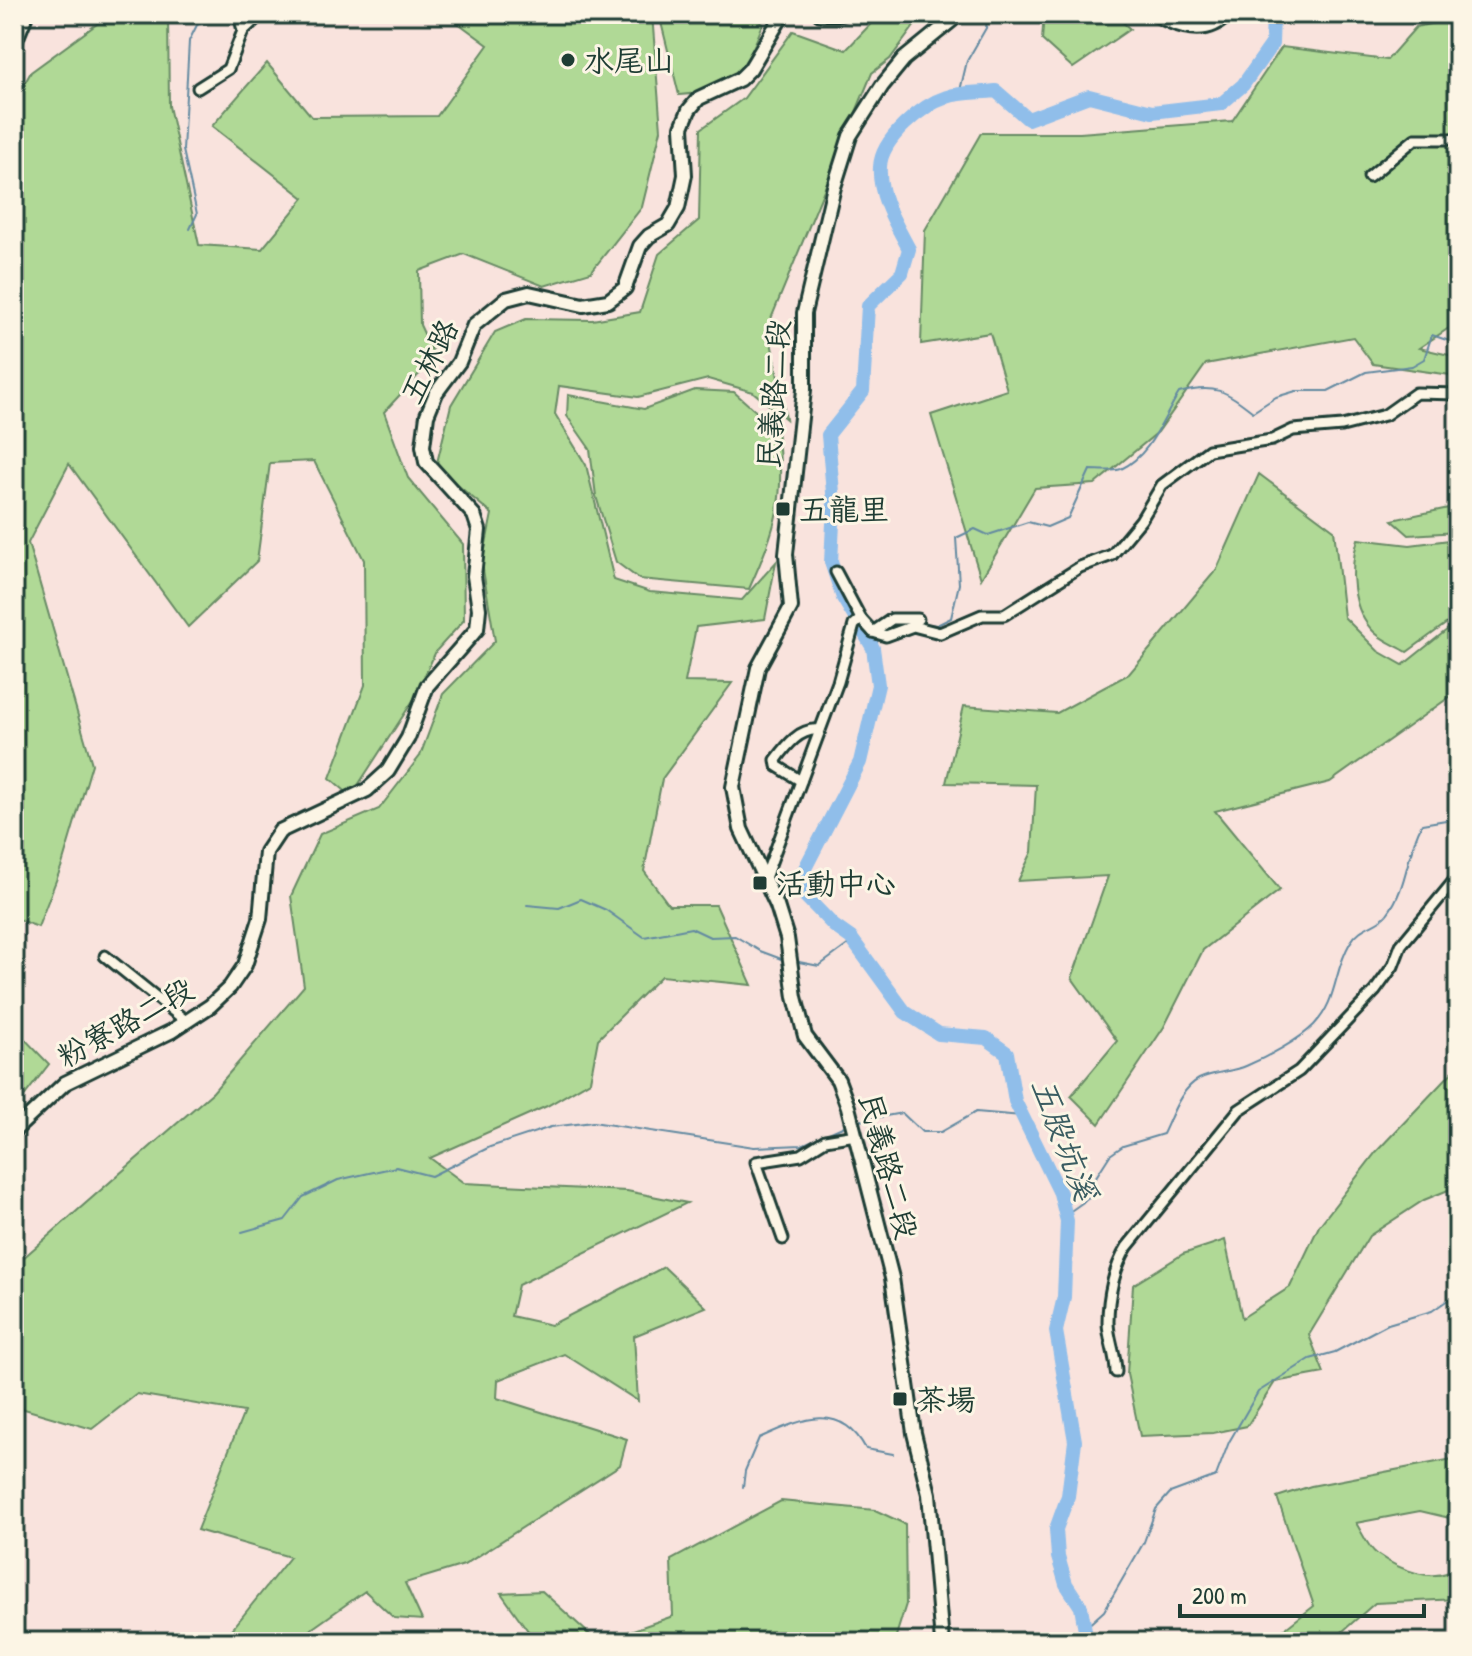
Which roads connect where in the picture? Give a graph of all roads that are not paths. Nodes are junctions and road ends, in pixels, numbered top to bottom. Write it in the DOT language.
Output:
graph roads {
  1 [pos="27,14"];
  2 [pos="239,14"];
  3 [pos="261,14"];
  4 [pos="783,14"];
  5 [pos="820,14"];
  6 [pos="842,14"];
  7 [pos="953,14"];
  8 [pos="1154,14"];
  9 [pos="1228,14"];
  10 [pos="243,31"];
  11 [pos="14,46"];
  12 [pos="198,88"];
  13 [pos="1458,139"];
  14 [pos="1369,177"];
  15 [pos="1458,394"];
  16 [pos="836,572"];
  17 [pos="918,619"];
  18 [pos="858,622"];
  19 [pos="873,632"];
  20 [pos="819,730"];
  21 [pos="801,781"];
  22 [pos="296,821"];
  23 [pos="1458,876"];
  24 [pos="765,878"];
  25 [pos="105,956"];
  26 [pos="187,1022"];
  27 [pos="854,1127"];
  28 [pos="14,1131"];
  29 [pos="783,1239"];
  30 [pos="1116,1372"];
  31 [pos="942,1642"];
  1 -- 11 [label="street"];
  2 -- 10 [label="street"];
  3 -- 10 [label="street"];
  4 -- 22 [label="main road, 五林路"];
  5 -- 6 [label="main road"];
  7 -- 24 [label="main road, 民義路二段"];
  8 -- 9 [label="street"];
  10 -- 12 [label="street"];
  13 -- 14 [label="street"];
  15 -- 19 [label="street"];
  16 -- 18 [label="street"];
  17 -- 19 [label="street"];
  18 -- 19 [label="street"];
  18 -- 20 [label="street"];
  20 -- 21 [label="street"];
  20 -- 21 [label="street"];
  21 -- 24 [label="street"];
  22 -- 26 [label="main road, 粉寮路二段"];
  23 -- 30 [label="street"];
  24 -- 27 [label="main road, 民義路二段"];
  25 -- 26 [label="street"];
  26 -- 28 [label="main road, 粉寮路二段"];
  27 -- 29 [label="street"];
  27 -- 31 [label="main road, 民義路二段"];
}
